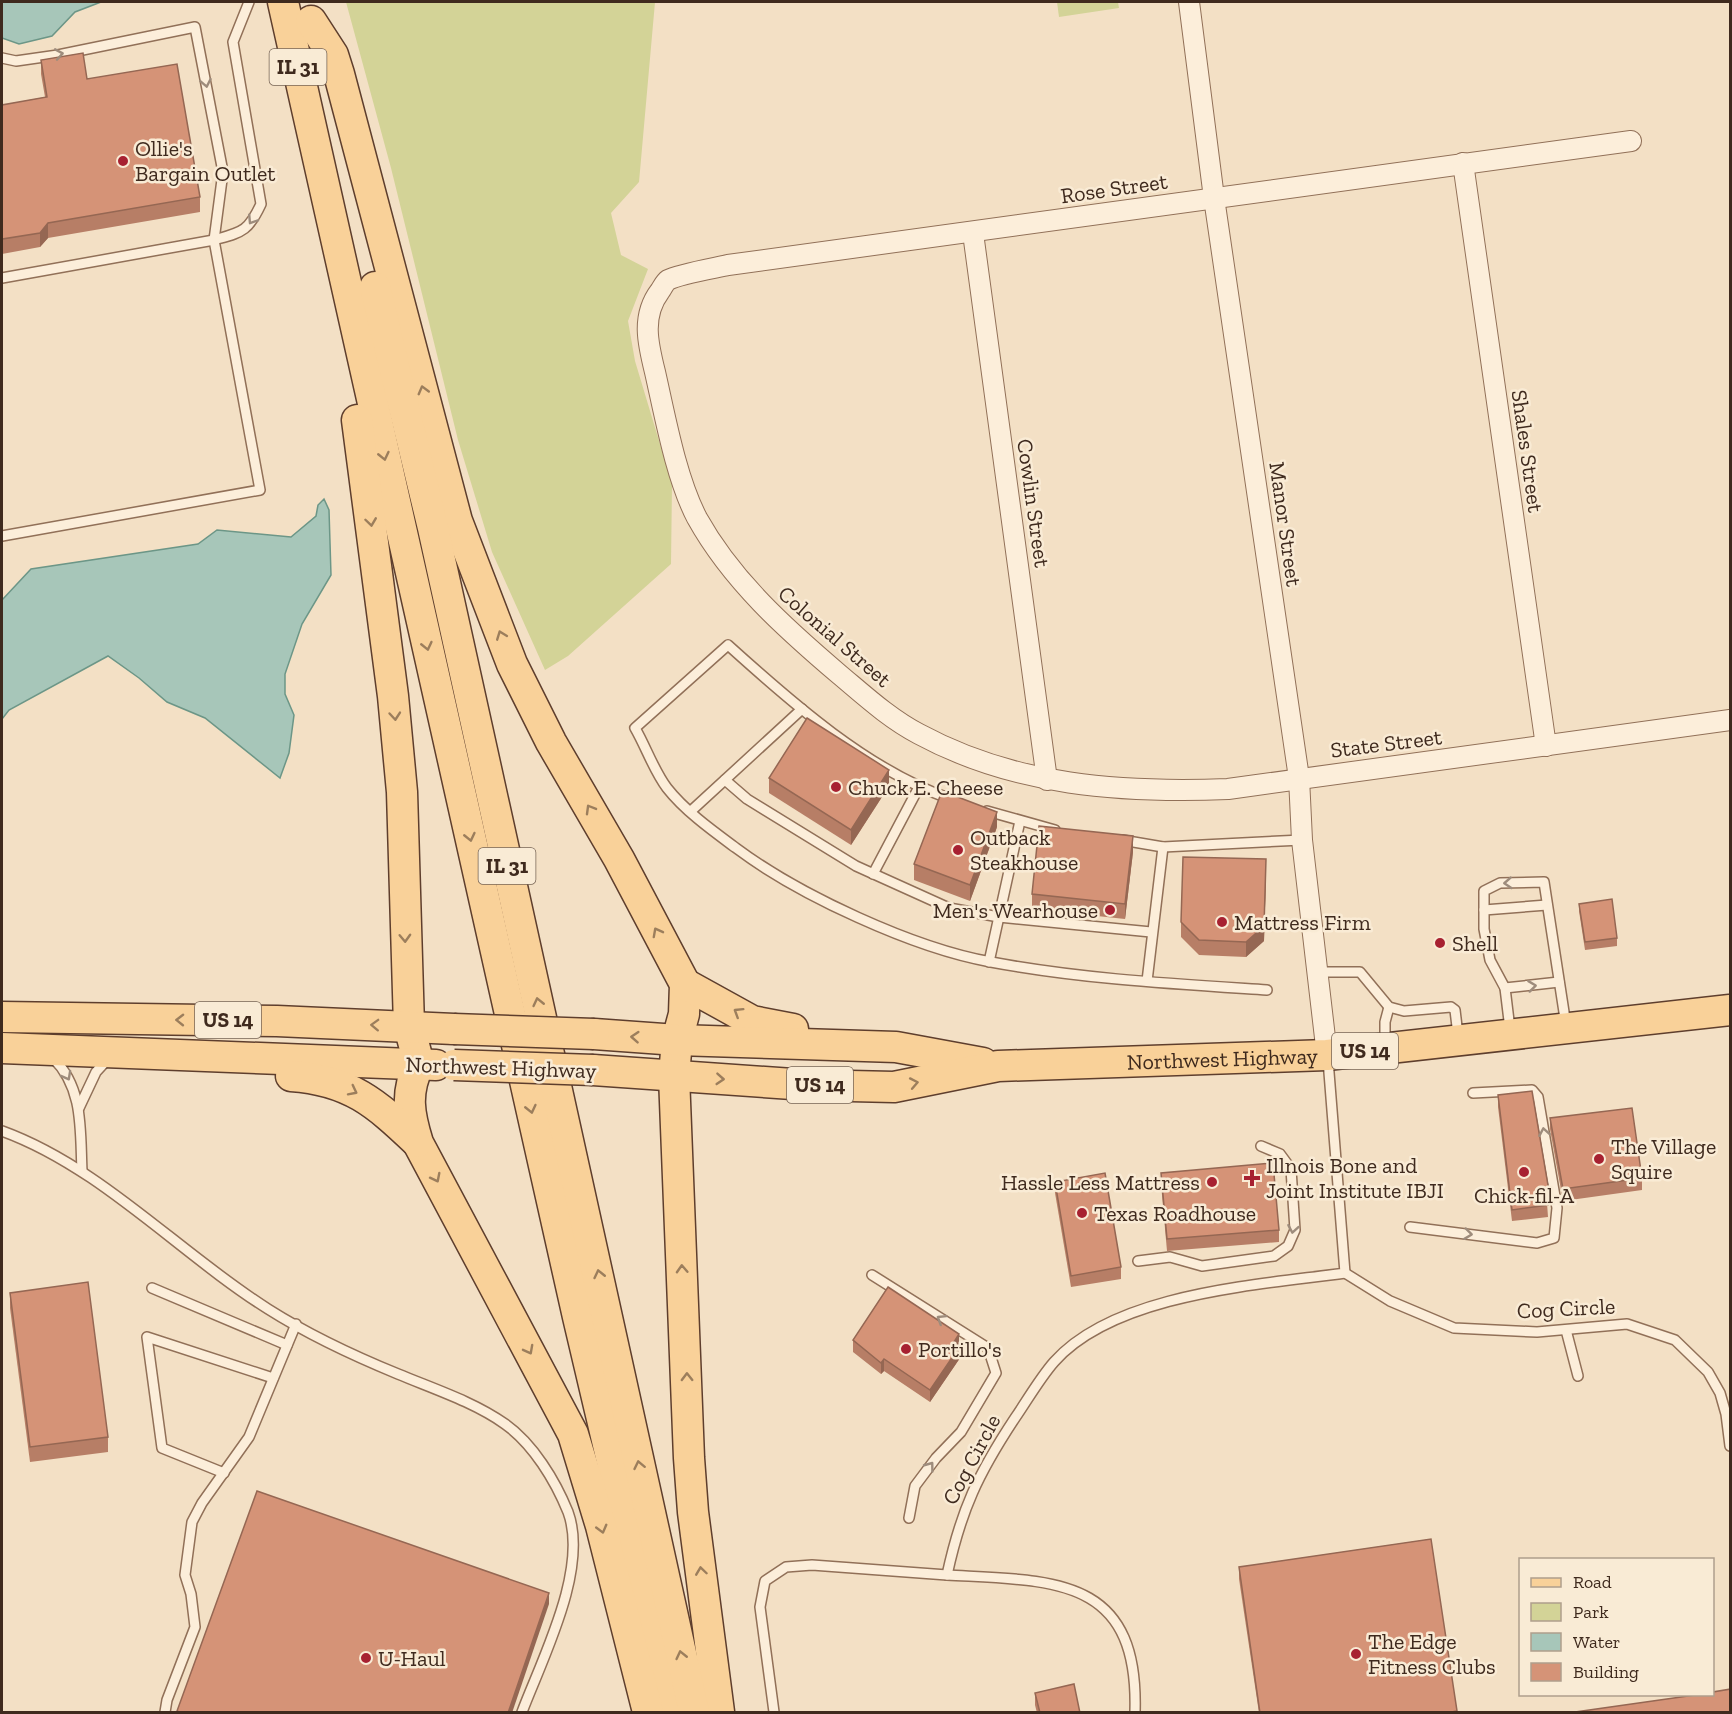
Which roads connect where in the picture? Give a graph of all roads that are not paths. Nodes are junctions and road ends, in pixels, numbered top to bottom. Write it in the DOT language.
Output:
graph roads {
  1 [pos="249,2"];
  2 [pos="284,2"];
  3 [pos="1189,2"];
  4 [pos="309,11"];
  5 [pos="2,58"];
  6 [pos="314,132"];
  7 [pos="1631,141"];
  8 [pos="1463,163"];
  9 [pos="1215,198"];
  10 [pos="973,233"];
  11 [pos="214,240"];
  12 [pos="2,278"];
  13 [pos="646,336"];
  14 [pos="2,536"];
  15 [pos="802,709"];
  16 [pos="1731,720"];
  17 [pos="1546,746"];
  18 [pos="1299,778"];
  19 [pos="725,780"];
  20 [pos="1047,780"];
  21 [pos="920,785"];
  22 [pos="961,803"];
  23 [pos="972,806"];
  24 [pos="691,811"];
  25 [pos="1020,821"];
  26 [pos="1062,831"];
  27 [pos="1115,839"];
  28 [pos="1302,840"];
  29 [pos="1163,847"];
  30 [pos="873,874"];
  31 [pos="1547,905"];
  32 [pos="1484,910"];
  33 [pos="999,916"];
  34 [pos="1151,932"];
  35 [pos="989,962"];
  36 [pos="1317,972"];
  37 [pos="1147,981"];
  38 [pos="1559,982"];
  39 [pos="685,984"];
  40 [pos="1505,988"];
  41 [pos="1267,990"];
  42 [pos="1389,1007"];
  43 [pos="1731,1010"];
  44 [pos="2,1017"];
  45 [pos="409,1026"];
  46 [pos="1567,1029"];
  47 [pos="1511,1035"];
  48 [pos="676,1040"];
  49 [pos="1459,1041"];
  50 [pos="896,1047"];
  51 [pos="2,1048"];
  52 [pos="1385,1049"];
  53 [pos="44,1050"];
  54 [pos="114,1052"];
  55 [pos="1327,1055"];
  56 [pos="195,1056"];
  57 [pos="419,1064"];
  58 [pos="998,1066"];
  59 [pos="674,1076"];
  60 [pos="1473,1093"];
  61 [pos="79,1108"];
  62 [pos="2,1131"];
  63 [pos="418,1143"];
  64 [pos="1261,1146"];
  65 [pos="82,1171"];
  66 [pos="1410,1227"];
  67 [pos="1138,1261"];
  68 [pos="1345,1273"];
  69 [pos="872,1275"];
  70 [pos="152,1287"];
  71 [pos="296,1324"];
  72 [pos="1566,1330"];
  73 [pos="287,1346"];
  74 [pos="1578,1376"];
  75 [pos="273,1378"];
  76 [pos="1727,1407"];
  77 [pos="1731,1446"];
  78 [pos="224,1473"];
  79 [pos="909,1518"];
  80 [pos="947,1575"];
  81 [pos="165,1713"];
  82 [pos="522,1713"];
  83 [pos="648,1713"];
  84 [pos="671,1713"];
  85 [pos="694,1713"];
  86 [pos="719,1713"];
  87 [pos="774,1713"];
  88 [pos="1135,1713"];
  1 -- 11 [label="lane, one-way"];
  2 -- 6 [label="main road, IL 31"];
  3 -- 9 [label="street, Manor Street"];
  39 -- 4 [label="main road, one-way"];
  85 -- 4 [label="main road, IL 31, one-way"];
  5 -- 11 [label="lane, one-way"];
  6 -- 45 [label="main road, one-way"];
  6 -- 84 [label="main road, IL 31, one-way"];
  7 -- 8 [label="street, Rose Street"];
  8 -- 9 [label="street, Rose Street"];
  8 -- 17 [label="street, Shales Street"];
  9 -- 10 [label="street, Rose Street"];
  9 -- 18 [label="street, Manor Street"];
  10 -- 13 [label="street, Rose Street"];
  10 -- 20 [label="street, Cowlin Street"];
  11 -- 12 [label="lane"];
  11 -- 14 [label="lane"];
  13 -- 20 [label="street, Colonial Street"];
  15 -- 19 [label="lane"];
  15 -- 21 [label="lane"];
  15 -- 24 [label="lane"];
  16 -- 17 [label="street, State Street"];
  17 -- 18 [label="street, State Street"];
  18 -- 20 [label="street, State Street"];
  18 -- 28 [label="street, Manor Street"];
  19 -- 24 [label="lane"];
  19 -- 30 [label="lane"];
  21 -- 22 [label="lane"];
  21 -- 30 [label="lane"];
  23 -- 25 [label="lane"];
  24 -- 35 [label="lane"];
  25 -- 26 [label="lane"];
  25 -- 33 [label="lane"];
  27 -- 29 [label="lane"];
  28 -- 29 [label="lane"];
  28 -- 36 [label="street, Manor Street"];
  29 -- 34 [label="lane"];
  30 -- 33 [label="lane"];
  31 -- 32 [label="lane"];
  31 -- 32 [label="lane, one-way"];
  31 -- 38 [label="lane"];
  32 -- 40 [label="lane"];
  33 -- 34 [label="lane"];
  33 -- 35 [label="lane"];
  34 -- 37 [label="lane"];
  35 -- 37 [label="lane"];
  36 -- 42 [label="lane"];
  36 -- 55 [label="street, Manor Street"];
  37 -- 41 [label="lane"];
  40 -- 38 [label="lane, one-way"];
  38 -- 46 [label="lane"];
  39 -- 48 [label="main road"];
  50 -- 39 [label="main road, one-way"];
  40 -- 47 [label="lane"];
  42 -- 49 [label="lane"];
  42 -- 52 [label="lane"];
  43 -- 46 [label="main road, Northwest Highway / US 14"];
  45 -- 44 [label="main road, Northwest Highway / US 14, one-way"];
  48 -- 45 [label="main road, Northwest Highway / US 14, one-way, bridge"];
  45 -- 57 [label="main road"];
  46 -- 47 [label="main road, Northwest Highway / US 14"];
  47 -- 49 [label="main road, Northwest Highway / US 14"];
  48 -- 50 [label="main road, Northwest Highway / US 14"];
  48 -- 59 [label="main road"];
  49 -- 52 [label="main road, Northwest Highway / US 14"];
  50 -- 58 [label="main road, Northwest Highway / US 14"];
  51 -- 53 [label="main road, Northwest Highway / US 14"];
  52 -- 55 [label="main road, Northwest Highway / US 14"];
  53 -- 54 [label="main road, Northwest Highway / US 14"];
  53 -- 61 [label="lane, one-way"];
  54 -- 56 [label="main road, Northwest Highway / US 14"];
  54 -- 61 [label="lane"];
  55 -- 58 [label="main road, Northwest Highway / US 14"];
  55 -- 68 [label="lane"];
  56 -- 57 [label="main road, Northwest Highway / US 14"];
  56 -- 63 [label="main road, one-way"];
  57 -- 59 [label="main road, Northwest Highway / US 14, bridge"];
  57 -- 63 [label="main road"];
  59 -- 58 [label="main road, Northwest Highway / US 14, one-way"];
  86 -- 59 [label="main road, one-way"];
  66 -- 60 [label="lane, one-way"];
  61 -- 65 [label="lane"];
  62 -- 65 [label="lane"];
  63 -- 83 [label="main road, one-way"];
  64 -- 67 [label="lane, one-way"];
  65 -- 71 [label="lane"];
  68 -- 72 [label="lane, Cog Circle"];
  68 -- 80 [label="lane, Cog Circle"];
  79 -- 69 [label="lane, one-way"];
  70 -- 73 [label="lane"];
  71 -- 73 [label="lane"];
  71 -- 82 [label="lane"];
  72 -- 74 [label="lane"];
  72 -- 76 [label="lane, Cog Circle"];
  73 -- 75 [label="lane"];
  75 -- 78 [label="lane"];
  75 -- 78 [label="lane"];
  76 -- 77 [label="lane, Cog Circle"];
  78 -- 81 [label="lane"];
  80 -- 87 [label="lane"];
  80 -- 88 [label="lane"];
}
